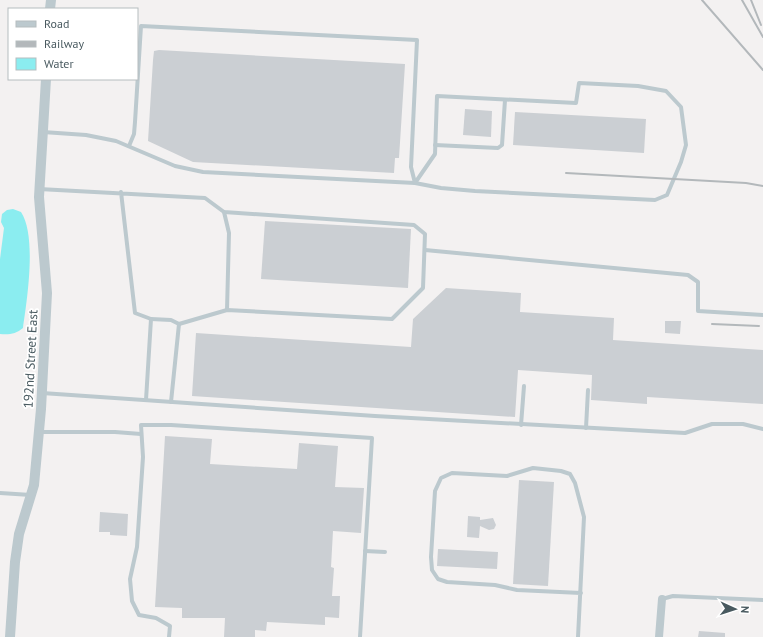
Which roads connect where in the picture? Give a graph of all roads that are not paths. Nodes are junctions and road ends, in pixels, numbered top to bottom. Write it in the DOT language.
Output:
graph roads {
  1 [pos="138,74"];
  2 [pos="46,80"];
  3 [pos="138,80"];
  4 [pos="505,100"];
  5 [pos="42,132"];
  6 [pos="435,145"];
  7 [pos="129,146"];
  8 [pos="415,183"];
  9 [pos="39,189"];
  10 [pos="121,192"];
  11 [pos="224,212"];
  12 [pos="426,250"];
  13 [pos="227,310"];
  14 [pos="763,315"];
  15 [pos="151,319"];
  16 [pos="179,324"];
  17 [pos="524,386"];
  18 [pos="588,390"];
  19 [pos="42,393"];
  20 [pos="146,400"];
  21 [pos="171,402"];
  22 [pos="521,425"];
  23 [pos="586,428"];
  24 [pos="763,429"];
  25 [pos="39,432"];
  26 [pos="141,434"];
  27 [pos="0,493"];
  28 [pos="32,495"];
  29 [pos="365,551"];
  30 [pos="385,552"];
  31 [pos="581,593"];
  32 [pos="662,600"];
  33 [pos="763,600"];
  34 [pos="10,637"];
  35 [pos="169,637"];
  36 [pos="360,637"];
  37 [pos="578,637"];
  38 [pos="659,637"];
  1 -- 8 [label="lane"];
  2 -- 5 [label="street, 192nd Street East"];
  3 -- 7 [label="lane"];
  4 -- 6 [label="lane"];
  4 -- 6 [label="lane"];
  4 -- 8 [label="lane"];
  5 -- 7 [label="lane"];
  5 -- 9 [label="street, 192nd Street East"];
  6 -- 8 [label="lane"];
  7 -- 8 [label="lane"];
  9 -- 10 [label="lane"];
  9 -- 19 [label="street, 192nd Street East"];
  10 -- 11 [label="lane"];
  10 -- 15 [label="lane"];
  11 -- 12 [label="lane"];
  11 -- 13 [label="lane"];
  12 -- 13 [label="lane"];
  12 -- 14 [label="lane"];
  13 -- 16 [label="lane"];
  15 -- 16 [label="lane"];
  15 -- 20 [label="lane"];
  16 -- 21 [label="lane"];
  17 -- 22 [label="lane"];
  18 -- 23 [label="lane"];
  19 -- 20 [label="lane"];
  19 -- 25 [label="street, 192nd Street East"];
  20 -- 21 [label="lane"];
  21 -- 22 [label="lane"];
  22 -- 23 [label="lane"];
  23 -- 24 [label="lane"];
  25 -- 26 [label="lane"];
  25 -- 28 [label="street, 192nd Street East"];
  26 -- 29 [label="lane"];
  26 -- 35 [label="lane"];
  27 -- 28 [label="lane"];
  28 -- 34 [label="street, 192nd Street East"];
  29 -- 30 [label="lane"];
  29 -- 36 [label="lane"];
  31 -- 31 [label="lane"];
  31 -- 37 [label="lane"];
  32 -- 33 [label="lane"];
  32 -- 38 [label="street"];
}
